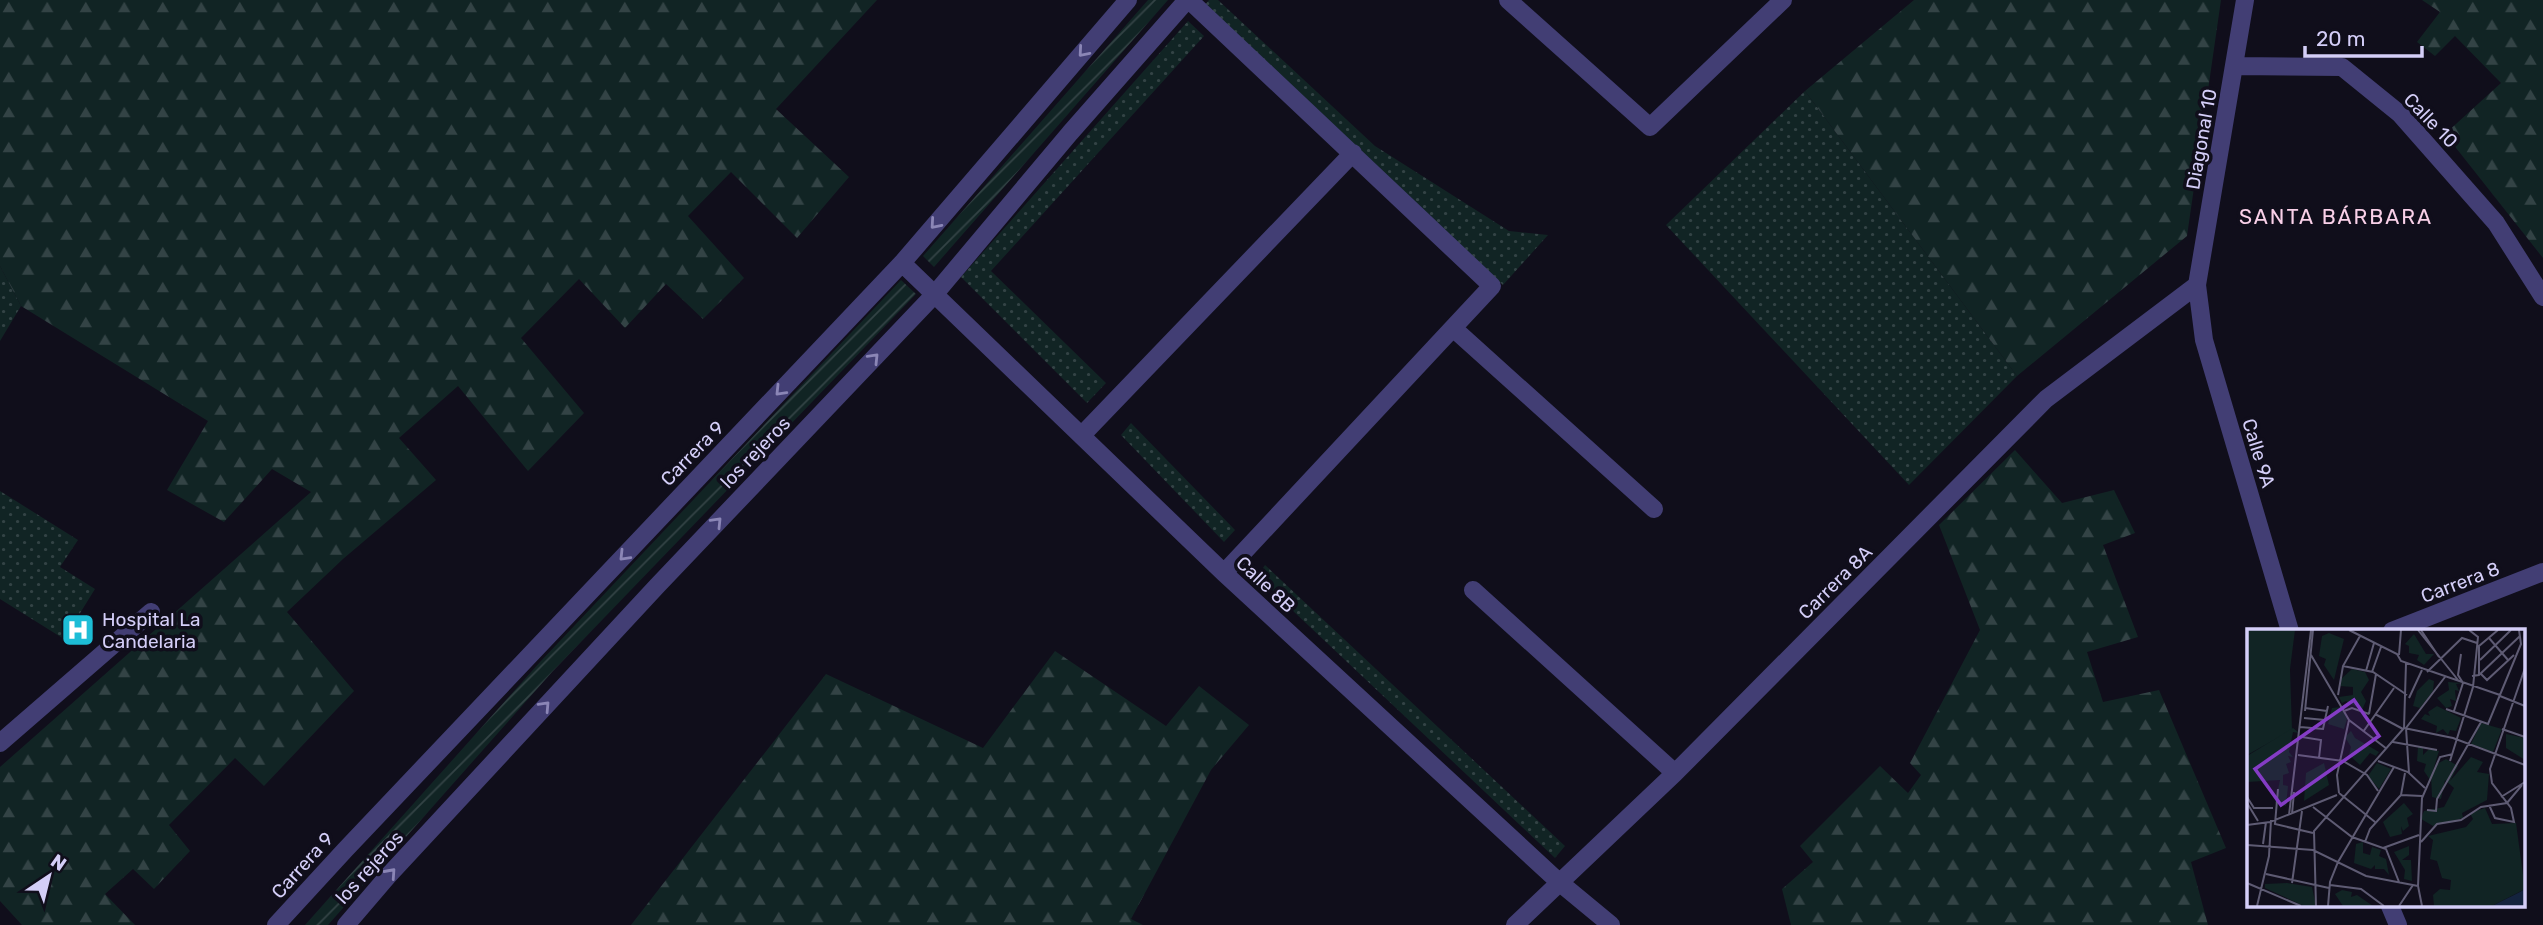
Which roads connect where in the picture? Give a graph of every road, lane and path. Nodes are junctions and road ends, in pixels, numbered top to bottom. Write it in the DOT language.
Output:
graph roads {
  1 [pos="1128,0"];
  2 [pos="1188,0"];
  3 [pos="1508,0"];
  4 [pos="1783,0"];
  5 [pos="2245,0"];
  6 [pos="2234,66"];
  7 [pos="1353,153"];
  8 [pos="902,262"];
  9 [pos="2197,285"];
  10 [pos="934,295"];
  11 [pos="2543,297"];
  12 [pos="1454,328"];
  13 [pos="1082,435"];
  14 [pos="1654,509"];
  15 [pos="2543,572"];
  16 [pos="1224,573"];
  17 [pos="1473,590"];
  18 [pos="151,612"];
  19 [pos="2289,629"];
  20 [pos="2397,629"];
  21 [pos="0,743"];
  22 [pos="1675,773"];
  23 [pos="1559,882"];
  24 [pos="2391,908"];
  25 [pos="276,925"];
  26 [pos="346,925"];
  27 [pos="1515,925"];
  28 [pos="1611,925"];
  29 [pos="2398,925"];
  1 -- 8 [label="street, Carrera 9, one-way"];
  2 -- 7 [label="street"];
  2 -- 10 [label="street, los rejeros"];
  3 -- 4 [label="street"];
  5 -- 6 [label="street, Diagonal 10"];
  6 -- 9 [label="street, Diagonal 10"];
  6 -- 11 [label="street, Calle 10"];
  7 -- 12 [label="street"];
  7 -- 13 [label="street"];
  8 -- 10 [label="street, Calle 8B"];
  8 -- 25 [label="street, Carrera 9, one-way"];
  9 -- 19 [label="street, Calle 9A"];
  9 -- 22 [label="street, Carrera 8A"];
  10 -- 13 [label="street, Calle 8B"];
  26 -- 10 [label="street, los rejeros, one-way"];
  12 -- 14 [label="street"];
  12 -- 16 [label="street"];
  13 -- 16 [label="street, Calle 8B"];
  15 -- 20 [label="street, Carrera 8"];
  16 -- 23 [label="street, Calle 8B"];
  17 -- 22 [label="street"];
  18 -- 21 [label="street"];
  22 -- 23 [label="street, Carrera 8A"];
  23 -- 27 [label="street, Carrera 8A"];
  23 -- 28 [label="street, Calle 8B"];
  24 -- 29 [label="street"];
}
